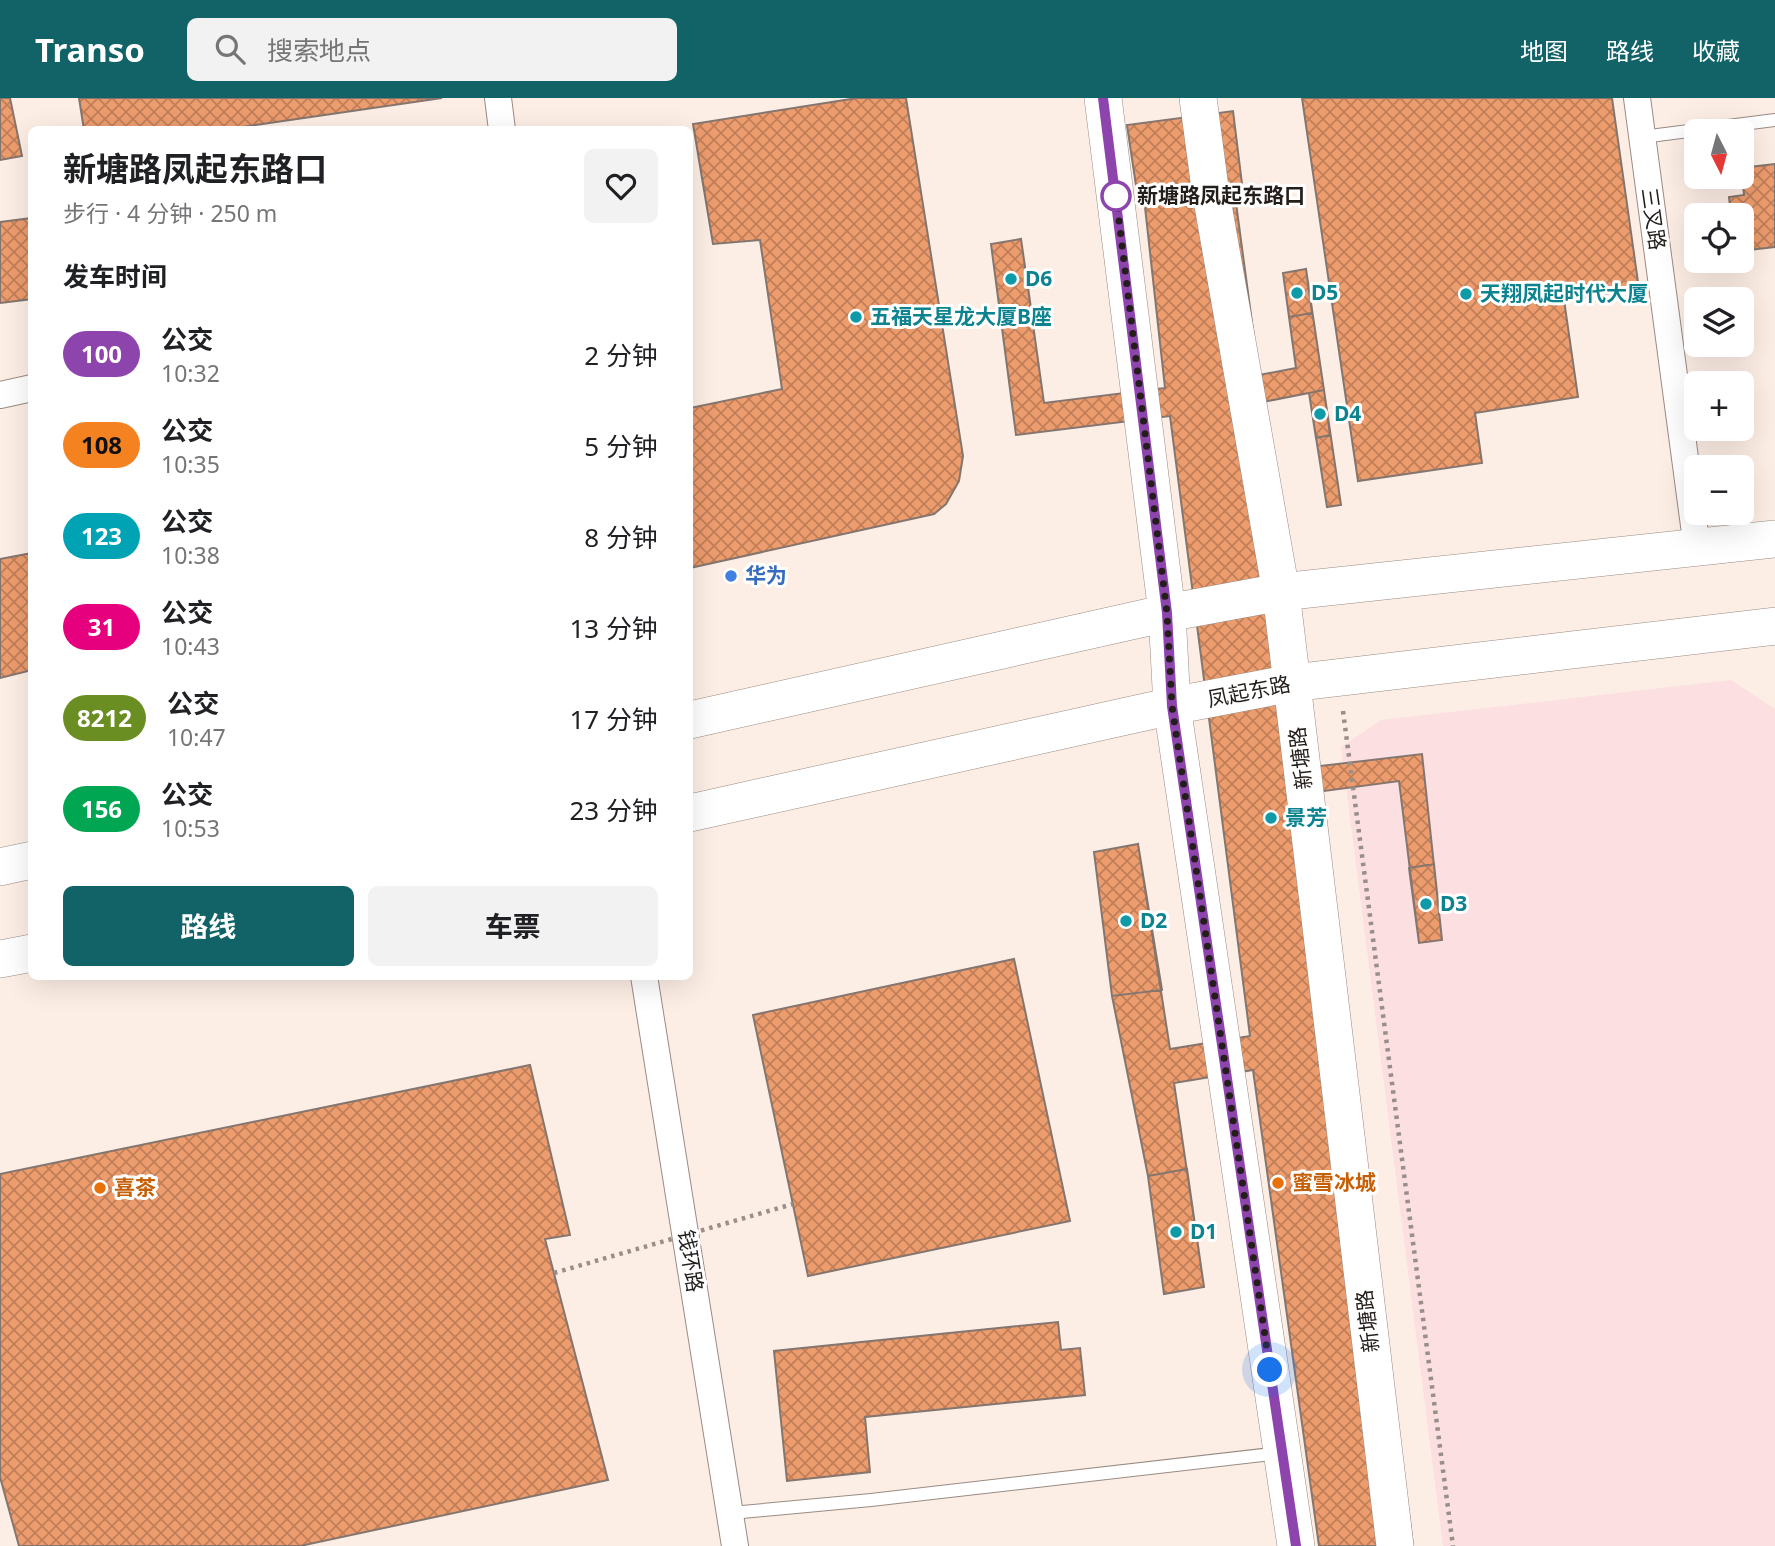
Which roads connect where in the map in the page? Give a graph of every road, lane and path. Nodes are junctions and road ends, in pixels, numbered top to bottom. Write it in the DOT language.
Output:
graph roads {
  1 [pos="498,98"];
  2 [pos="1103,98"];
  3 [pos="1198,98"];
  4 [pos="1637,98"];
  5 [pos="1775,120"];
  6 [pos="502,126"];
  7 [pos="1642,136"];
  8 [pos="28,389"];
  9 [pos="0,395"];
  10 [pos="1775,539"];
  11 [pos="1697,548"];
  12 [pos="1281,592"];
  13 [pos="1167,613"];
  14 [pos="1775,625"];
  15 [pos="1338,678"];
  16 [pos="1292,683"];
  17 [pos="1172,706"];
  18 [pos="693,719"];
  19 [pos="694,817"];
  20 [pos="28,861"];
  21 [pos="0,867"];
  22 [pos="28,954"];
  23 [pos="0,959"];
  24 [pos="645,980"];
  25 [pos="793,1204"];
  26 [pos="554,1273"];
  27 [pos="1282,1453"];
  28 [pos="731,1513"];
  29 [pos="735,1546"];
  30 [pos="1296,1546"];
  31 [pos="1395,1546"];
  32 [pos="1453,1546"];
  1 -- 6 [label="street"];
  2 -- 13 [label="main road"];
  3 -- 12 [label="main road, 新塘路"];
  4 -- 7 [label="street, 三叉路"];
  5 -- 7 [label="lane"];
  7 -- 11 [label="street, 三叉路"];
  8 -- 9 [label="street"];
  10 -- 11 [label="main road"];
  11 -- 12 [label="main road"];
  12 -- 13 [label="main road"];
  12 -- 16 [label="main road, 新塘路"];
  13 -- 17 [label="main road"];
  13 -- 18 [label="main road"];
  14 -- 15 [label="main road, 凤起东路"];
  15 -- 16 [label="main road, 凤起东路"];
  15 -- 32 [label="path"];
  16 -- 17 [label="main road, 凤起东路"];
  16 -- 31 [label="main road, 新塘路"];
  17 -- 19 [label="main road, 凤起东路"];
  17 -- 27 [label="main road"];
  20 -- 21 [label="main road"];
  22 -- 23 [label="main road"];
  24 -- 28 [label="street, 钱环路"];
  25 -- 26 [label="path, bridge"];
  27 -- 28 [label="lane"];
  27 -- 30 [label="main road"];
  28 -- 29 [label="street, 钱环路"];
}
